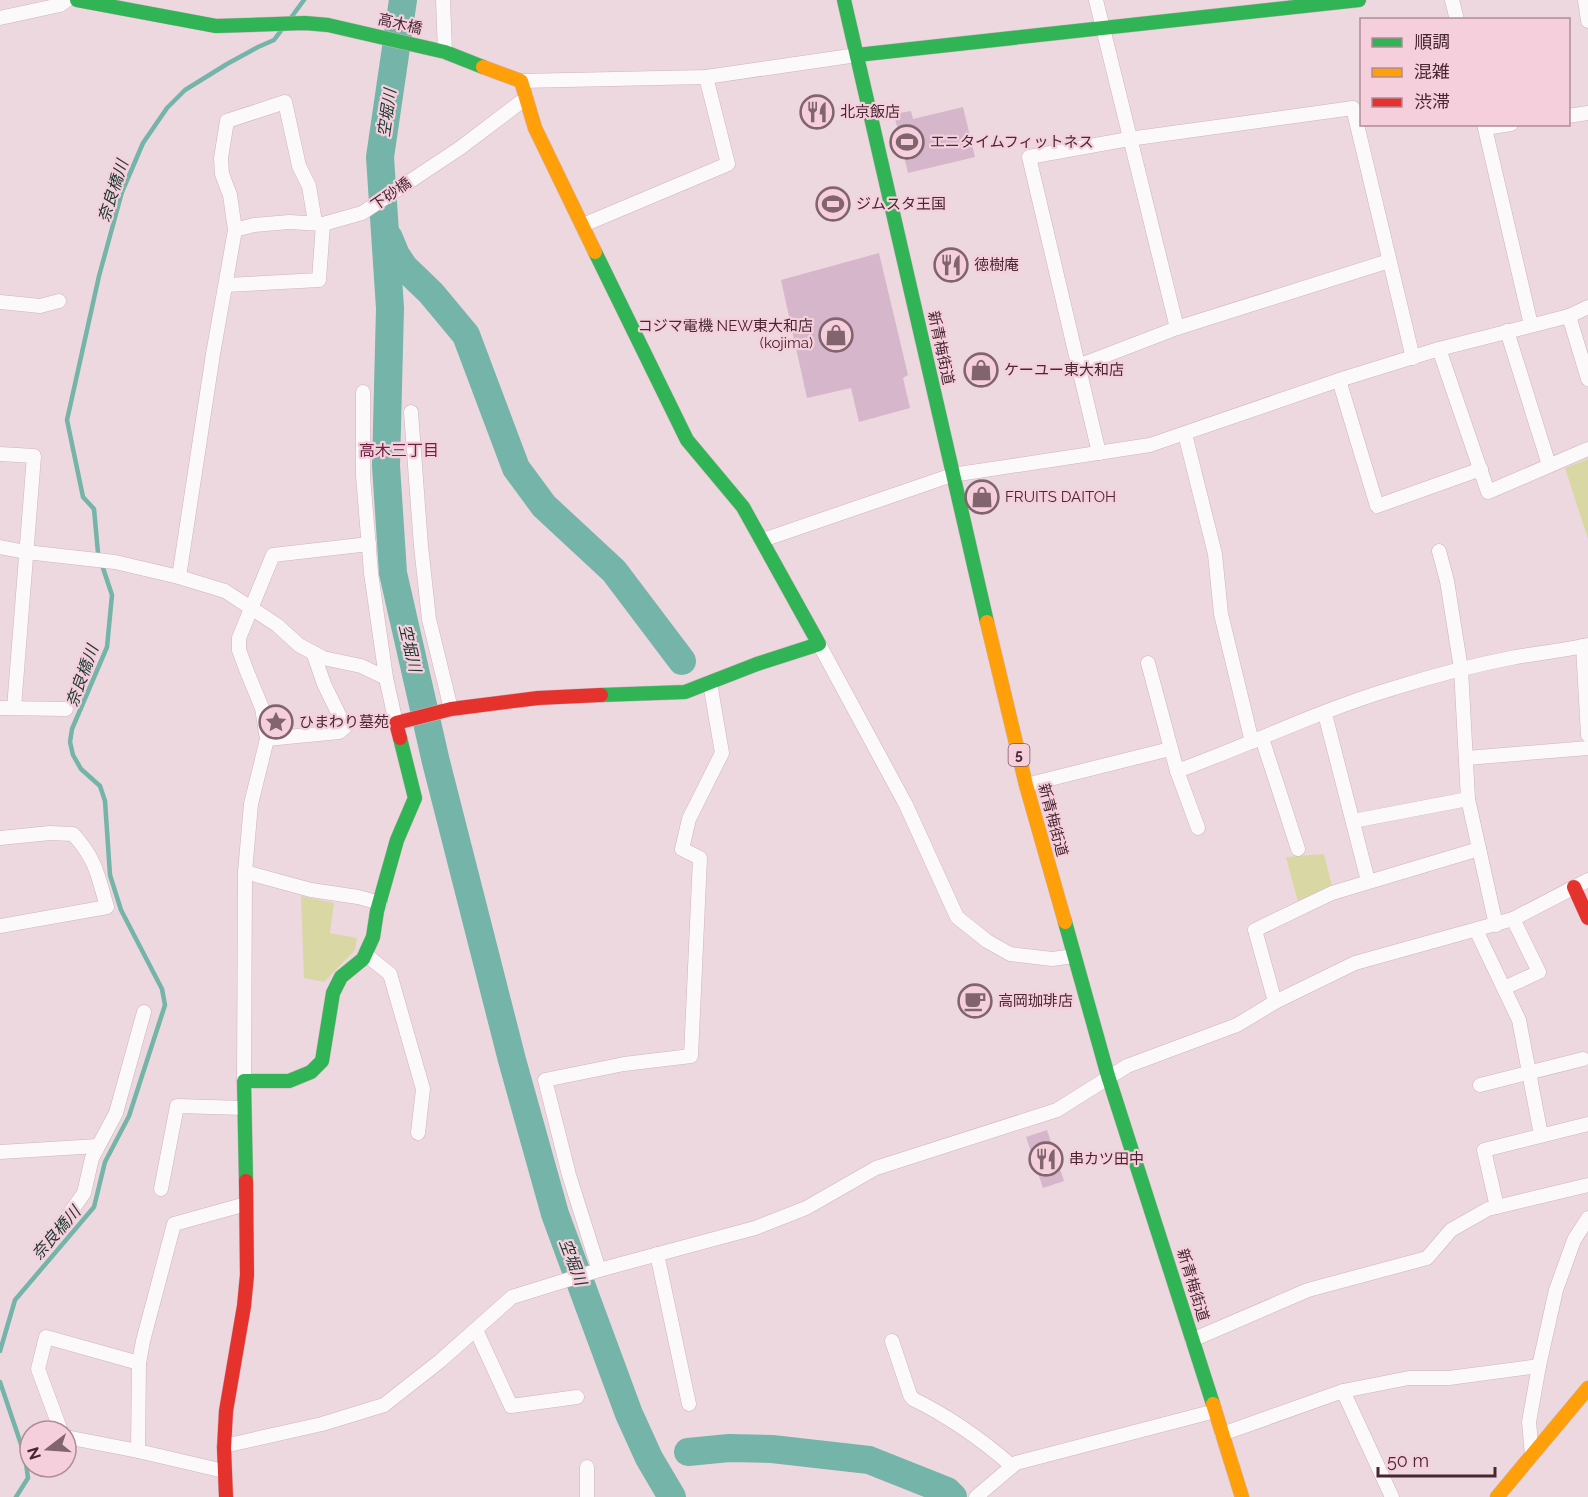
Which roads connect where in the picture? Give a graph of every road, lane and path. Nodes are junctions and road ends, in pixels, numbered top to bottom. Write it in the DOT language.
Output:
graph roads {
  1 [pos="68,0"];
  2 [pos="77,0"];
  3 [pos="443,0"];
  4 [pos="844,0"];
  5 [pos="1096,0"];
  6 [pos="1359,0"];
  7 [pos="1452,0"];
  8 [pos="1585,0"];
  9 [pos="0,18"];
  10 [pos="1456,18"];
  11 [pos="1588,21"];
  12 [pos="1103,28"];
  13 [pos="445,52"];
  14 [pos="857,55"];
  15 [pos="706,77"];
  16 [pos="521,81"];
  17 [pos="526,98"];
  18 [pos="1588,113"];
  19 [pos="1570,116"];
  20 [pos="1485,126"];
  21 [pos="1129,139"];
  22 [pos="319,223"];
  23 [pos="583,225"];
  24 [pos="235,230"];
  25 [pos="1389,261"];
  26 [pos="226,285"];
  27 [pos="59,301"];
  28 [pos="0,302"];
  29 [pos="1588,307"];
  30 [pos="1569,316"];
  31 [pos="1531,325"];
  32 [pos="1177,328"];
  33 [pos="1507,332"];
  34 [pos="1438,349"];
  35 [pos="1413,358"];
  36 [pos="1078,366"];
  37 [pos="1588,379"];
  38 [pos="1339,380"];
  39 [pos="363,392"];
  40 [pos="411,412"];
  41 [pos="1185,434"];
  42 [pos="1588,449"];
  43 [pos="1099,453"];
  44 [pos="0,454"];
  45 [pos="1549,465"];
  46 [pos="1481,469"];
  47 [pos="952,476"];
  48 [pos="763,540"];
  49 [pos="369,544"];
  50 [pos="0,547"];
  51 [pos="1439,551"];
  52 [pos="26,552"];
  53 [pos="179,577"];
  54 [pos="251,607"];
  55 [pos="819,644"];
  56 [pos="1585,645"];
  57 [pos="313,652"];
  58 [pos="1148,663"];
  59 [pos="1461,669"];
  60 [pos="386,678"];
  61 [pos="710,683"];
  62 [pos="7,708"];
  63 [pos="66,709"];
  64 [pos="448,710"];
  65 [pos="1325,714"];
  66 [pos="400,722"];
  67 [pos="1588,735"];
  68 [pos="267,739"];
  69 [pos="1257,740"];
  70 [pos="1588,748"];
  71 [pos="1170,749"];
  72 [pos="1467,758"];
  73 [pos="1177,771"];
  74 [pos="1026,785"];
  75 [pos="1468,800"];
  76 [pos="1353,821"];
  77 [pos="1198,828"];
  78 [pos="0,838"];
  79 [pos="1298,849"];
  80 [pos="1479,849"];
  81 [pos="245,872"];
  82 [pos="1588,880"];
  83 [pos="1368,881"];
  84 [pos="1574,887"];
  85 [pos="380,903"];
  86 [pos="1588,918"];
  87 [pos="1513,919"];
  88 [pos="1496,925"];
  89 [pos="0,926"];
  90 [pos="1476,930"];
  91 [pos="365,954"];
  92 [pos="1074,956"];
  93 [pos="1504,988"];
  94 [pos="1275,1002"];
  95 [pos="144,1012"];
  96 [pos="1583,1059"];
  97 [pos="1529,1073"];
  98 [pos="1108,1077"];
  99 [pos="244,1081"];
  100 [pos="1480,1085"];
  101 [pos="244,1108"];
  102 [pos="1588,1124"];
  103 [pos="417,1133"];
  104 [pos="1541,1135"];
  105 [pos="98,1146"];
  106 [pos="0,1152"];
  107 [pos="1588,1185"];
  108 [pos="161,1189"];
  109 [pos="246,1204"];
  110 [pos="1497,1207"];
  111 [pos="1588,1218"];
  112 [pos="63,1223"];
  113 [pos="657,1254"];
  114 [pos="597,1271"];
  115 [pos="476,1330"];
  116 [pos="1192,1340"];
  117 [pos="892,1341"];
  118 [pos="139,1363"];
  119 [pos="1539,1366"];
  120 [pos="1588,1389"];
  121 [pos="1344,1391"];
  122 [pos="577,1396"];
  123 [pos="689,1404"];
  124 [pos="1215,1411"];
  125 [pos="57,1419"];
  126 [pos="1222,1434"];
  127 [pos="78,1439"];
  128 [pos="224,1446"];
  129 [pos="138,1451"];
  130 [pos="1532,1455"];
  131 [pos="1012,1466"];
  132 [pos="587,1467"];
  133 [pos="224,1471"];
  134 [pos="226,1497"];
  135 [pos="587,1497"];
  136 [pos="976,1497"];
  137 [pos="1242,1497"];
  138 [pos="1392,1497"];
  139 [pos="1497,1497"];
  1 -- 9 [label="street"];
  2 -- 13 [label="street, 高木橋"];
  3 -- 13 [label="street"];
  4 -- 14 [label="street, 新青梅街道 / 5"];
  5 -- 12 [label="street"];
  6 -- 12 [label="street"];
  7 -- 10 [label="street"];
  8 -- 11 [label="street"];
  12 -- 14 [label="street"];
  12 -- 21 [label="street"];
  13 -- 16 [label="street, 高木橋"];
  14 -- 15 [label="street"];
  14 -- 47 [label="street, 新青梅街道 / 5"];
  15 -- 16 [label="street"];
  15 -- 23 [label="street"];
  16 -- 17 [label="street"];
  17 -- 22 [label="street, 下砂橋"];
  17 -- 23 [label="street"];
  18 -- 19 [label="street"];
  20 -- 31 [label="street"];
  21 -- 25 [label="street"];
  21 -- 32 [label="street"];
  21 -- 36 [label="street"];
  22 -- 24 [label="street, 下砂橋"];
  22 -- 24 [label="street"];
  22 -- 26 [label="street"];
  23 -- 48 [label="street"];
  24 -- 26 [label="street"];
  25 -- 32 [label="street"];
  25 -- 35 [label="street"];
  26 -- 53 [label="street"];
  27 -- 28 [label="street"];
  29 -- 30 [label="street"];
  30 -- 31 [label="street"];
  30 -- 37 [label="street"];
  31 -- 33 [label="street"];
  32 -- 36 [label="street"];
  33 -- 34 [label="street"];
  33 -- 45 [label="street"];
  34 -- 35 [label="street"];
  34 -- 46 [label="street"];
  35 -- 38 [label="street"];
  36 -- 43 [label="street"];
  38 -- 41 [label="street"];
  38 -- 46 [label="street"];
  39 -- 49 [label="street"];
  40 -- 64 [label="street"];
  41 -- 43 [label="street"];
  41 -- 69 [label="street"];
  42 -- 45 [label="street"];
  43 -- 47 [label="street"];
  44 -- 52 [label="street"];
  45 -- 46 [label="street"];
  47 -- 48 [label="street"];
  47 -- 74 [label="street, 新青梅街道 / 5"];
  48 -- 55 [label="street"];
  49 -- 54 [label="street"];
  49 -- 60 [label="street"];
  50 -- 52 [label="street"];
  51 -- 59 [label="street"];
  52 -- 53 [label="street"];
  52 -- 62 [label="street"];
  53 -- 54 [label="street"];
  54 -- 57 [label="street"];
  54 -- 68 [label="street"];
  55 -- 61 [label="street"];
  55 -- 92 [label="street"];
  56 -- 59 [label="street"];
  56 -- 67 [label="street"];
  57 -- 60 [label="street"];
  57 -- 68 [label="street"];
  58 -- 71 [label="street"];
  59 -- 65 [label="street"];
  59 -- 72 [label="street"];
  60 -- 66 [label="street"];
  61 -- 64 [label="street"];
  61 -- 114 [label="street"];
  62 -- 63 [label="street"];
  64 -- 66 [label="street"];
  65 -- 69 [label="street"];
  65 -- 76 [label="street"];
  66 -- 85 [label="street"];
  68 -- 81 [label="street"];
  69 -- 73 [label="street"];
  69 -- 79 [label="street"];
  70 -- 72 [label="street"];
  71 -- 73 [label="street"];
  71 -- 74 [label="street"];
  72 -- 75 [label="street"];
  73 -- 77 [label="street"];
  74 -- 92 [label="street, 新青梅街道 / 5"];
  75 -- 76 [label="street"];
  75 -- 80 [label="street"];
  76 -- 83 [label="street"];
  78 -- 89 [label="street"];
  80 -- 83 [label="street"];
  80 -- 88 [label="street"];
  81 -- 85 [label="street"];
  81 -- 99 [label="street"];
  82 -- 84 [label="street"];
  83 -- 94 [label="street"];
  84 -- 86 [label="street"];
  84 -- 87 [label="street"];
  85 -- 91 [label="street"];
  87 -- 88 [label="street"];
  87 -- 93 [label="street"];
  88 -- 90 [label="street"];
  90 -- 93 [label="street"];
  90 -- 94 [label="street"];
  91 -- 99 [label="street"];
  91 -- 103 [label="street"];
  92 -- 98 [label="street, 新青梅街道 / 5"];
  93 -- 97 [label="street"];
  94 -- 98 [label="street"];
  95 -- 105 [label="street"];
  96 -- 97 [label="street"];
  97 -- 100 [label="street"];
  97 -- 104 [label="street"];
  98 -- 113 [label="street"];
  98 -- 116 [label="street, 新青梅街道 / 5"];
  99 -- 101 [label="street"];
  101 -- 108 [label="street"];
  101 -- 109 [label="street"];
  102 -- 104 [label="street"];
  104 -- 110 [label="street"];
  105 -- 106 [label="street"];
  105 -- 112 [label="street"];
  107 -- 110 [label="street"];
  109 -- 118 [label="street"];
  109 -- 128 [label="street"];
  110 -- 116 [label="street"];
  111 -- 119 [label="street"];
  113 -- 114 [label="street"];
  113 -- 123 [label="street"];
  114 -- 115 [label="street"];
  115 -- 122 [label="street"];
  115 -- 128 [label="street"];
  116 -- 124 [label="street, 新青梅街道 / 5"];
  117 -- 131 [label="street"];
  118 -- 125 [label="street"];
  118 -- 129 [label="street"];
  119 -- 121 [label="street"];
  119 -- 130 [label="street"];
  120 -- 130 [label="street"];
  121 -- 126 [label="street"];
  121 -- 138 [label="street"];
  124 -- 126 [label="street, 新青梅街道 / 5"];
  124 -- 131 [label="street"];
  126 -- 137 [label="street, 新青梅街道 / 5"];
  127 -- 129 [label="street"];
  128 -- 133 [label="street"];
  129 -- 133 [label="street"];
  130 -- 139 [label="street"];
  131 -- 136 [label="street"];
  132 -- 135 [label="street"];
  133 -- 134 [label="street"];
}
